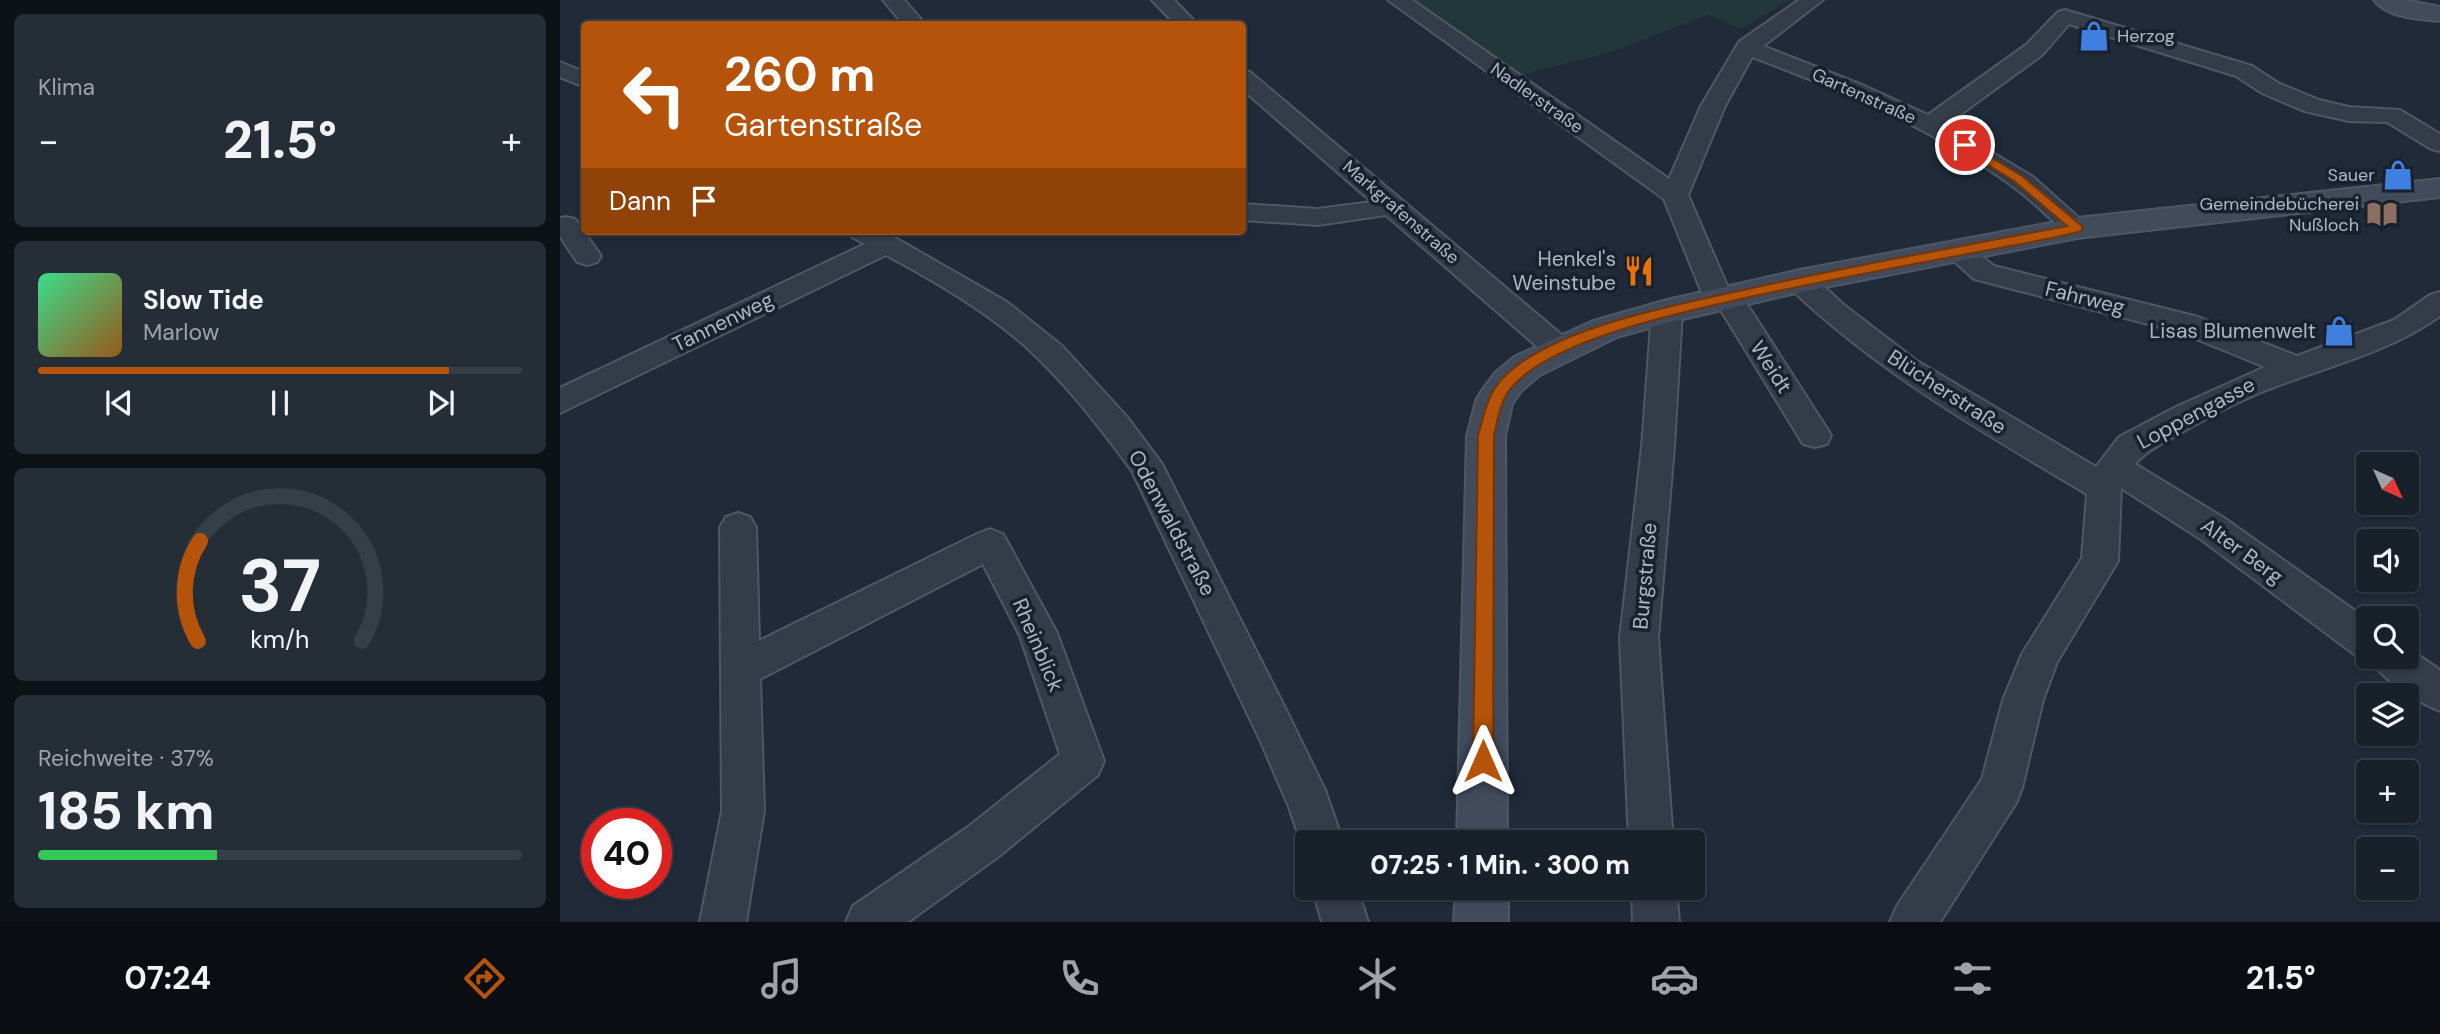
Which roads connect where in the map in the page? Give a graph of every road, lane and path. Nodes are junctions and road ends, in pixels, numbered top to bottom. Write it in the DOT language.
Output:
graph roads {
  1 [pos="893,0"];
  2 [pos="1162,0"];
  3 [pos="1398,0"];
  4 [pos="1813,0"];
  5 [pos="2386,0"];
  6 [pos="2440,14"];
  7 [pos="911,21"];
  8 [pos="1183,21"];
  9 [pos="1747,47"];
  10 [pos="560,69"];
  11 [pos="581,79"];
  12 [pos="1246,80"];
  13 [pos="1930,125"];
  14 [pos="2440,144"];
  15 [pos="2440,188"];
  16 [pos="1675,195"];
  17 [pos="1394,205"];
  18 [pos="1246,213"];
  19 [pos="570,222"];
  20 [pos="2077,228"];
  21 [pos="874,237"];
  22 [pos="1958,252"];
  23 [pos="587,256"];
  24 [pos="1800,281"];
  25 [pos="1723,297"];
  26 [pos="2440,302"];
  27 [pos="1667,312"];
  28 [pos="1559,349"];
  29 [pos="2295,367"];
  30 [pos="560,401"];
  31 [pos="1815,435"];
  32 [pos="2108,478"];
  33 [pos="738,527"];
  34 [pos="2356,633"];
  35 [pos="2406,669"];
  36 [pos="740,670"];
  37 [pos="2440,693"];
  38 [pos="1317,830"];
  39 [pos="1482,830"];
  40 [pos="1650,830"];
  41 [pos="1338,900"];
  42 [pos="1482,900"];
  43 [pos="1655,900"];
  44 [pos="723,922"];
  45 [pos="869,922"];
  46 [pos="1345,922"];
  47 [pos="1481,922"];
  48 [pos="1656,922"];
  49 [pos="1913,922"];
  1 -- 7 [label="street"];
  2 -- 8 [label="street"];
  3 -- 16 [label="street, Nadlerstraße"];
  4 -- 9 [label="street"];
  5 -- 6 [label="street"];
  9 -- 13 [label="street, Gartenstraße"];
  9 -- 16 [label="street"];
  10 -- 11 [label="street"];
  12 -- 17 [label="street, Markgrafenstraße"];
  13 -- 14 [label="street"];
  13 -- 20 [label="street, Gartenstraße"];
  15 -- 20 [label="street"];
  16 -- 25 [label="street"];
  17 -- 18 [label="street"];
  17 -- 28 [label="street, Markgrafenstraße"];
  19 -- 23 [label="street"];
  20 -- 22 [label="street"];
  21 -- 30 [label="street, Tannenweg"];
  21 -- 38 [label="street, Odenwaldstraße"];
  22 -- 24 [label="street"];
  22 -- 29 [label="street, Fahrweg"];
  24 -- 25 [label="street"];
  24 -- 32 [label="street, Blücherstraße"];
  25 -- 27 [label="street"];
  25 -- 31 [label="street, Weidt"];
  26 -- 29 [label="street, Loppengasse"];
  27 -- 28 [label="street"];
  27 -- 40 [label="street, Burgstraße"];
  28 -- 39 [label="street"];
  29 -- 32 [label="street, Loppengasse"];
  32 -- 34 [label="street, Alter Berg"];
  32 -- 49 [label="street"];
  33 -- 36 [label="street"];
  35 -- 37 [label="street"];
  36 -- 44 [label="street"];
  36 -- 45 [label="street, Rheinblick"];
  41 -- 46 [label="street"];
  42 -- 47 [label="street"];
  43 -- 48 [label="street"];
}
